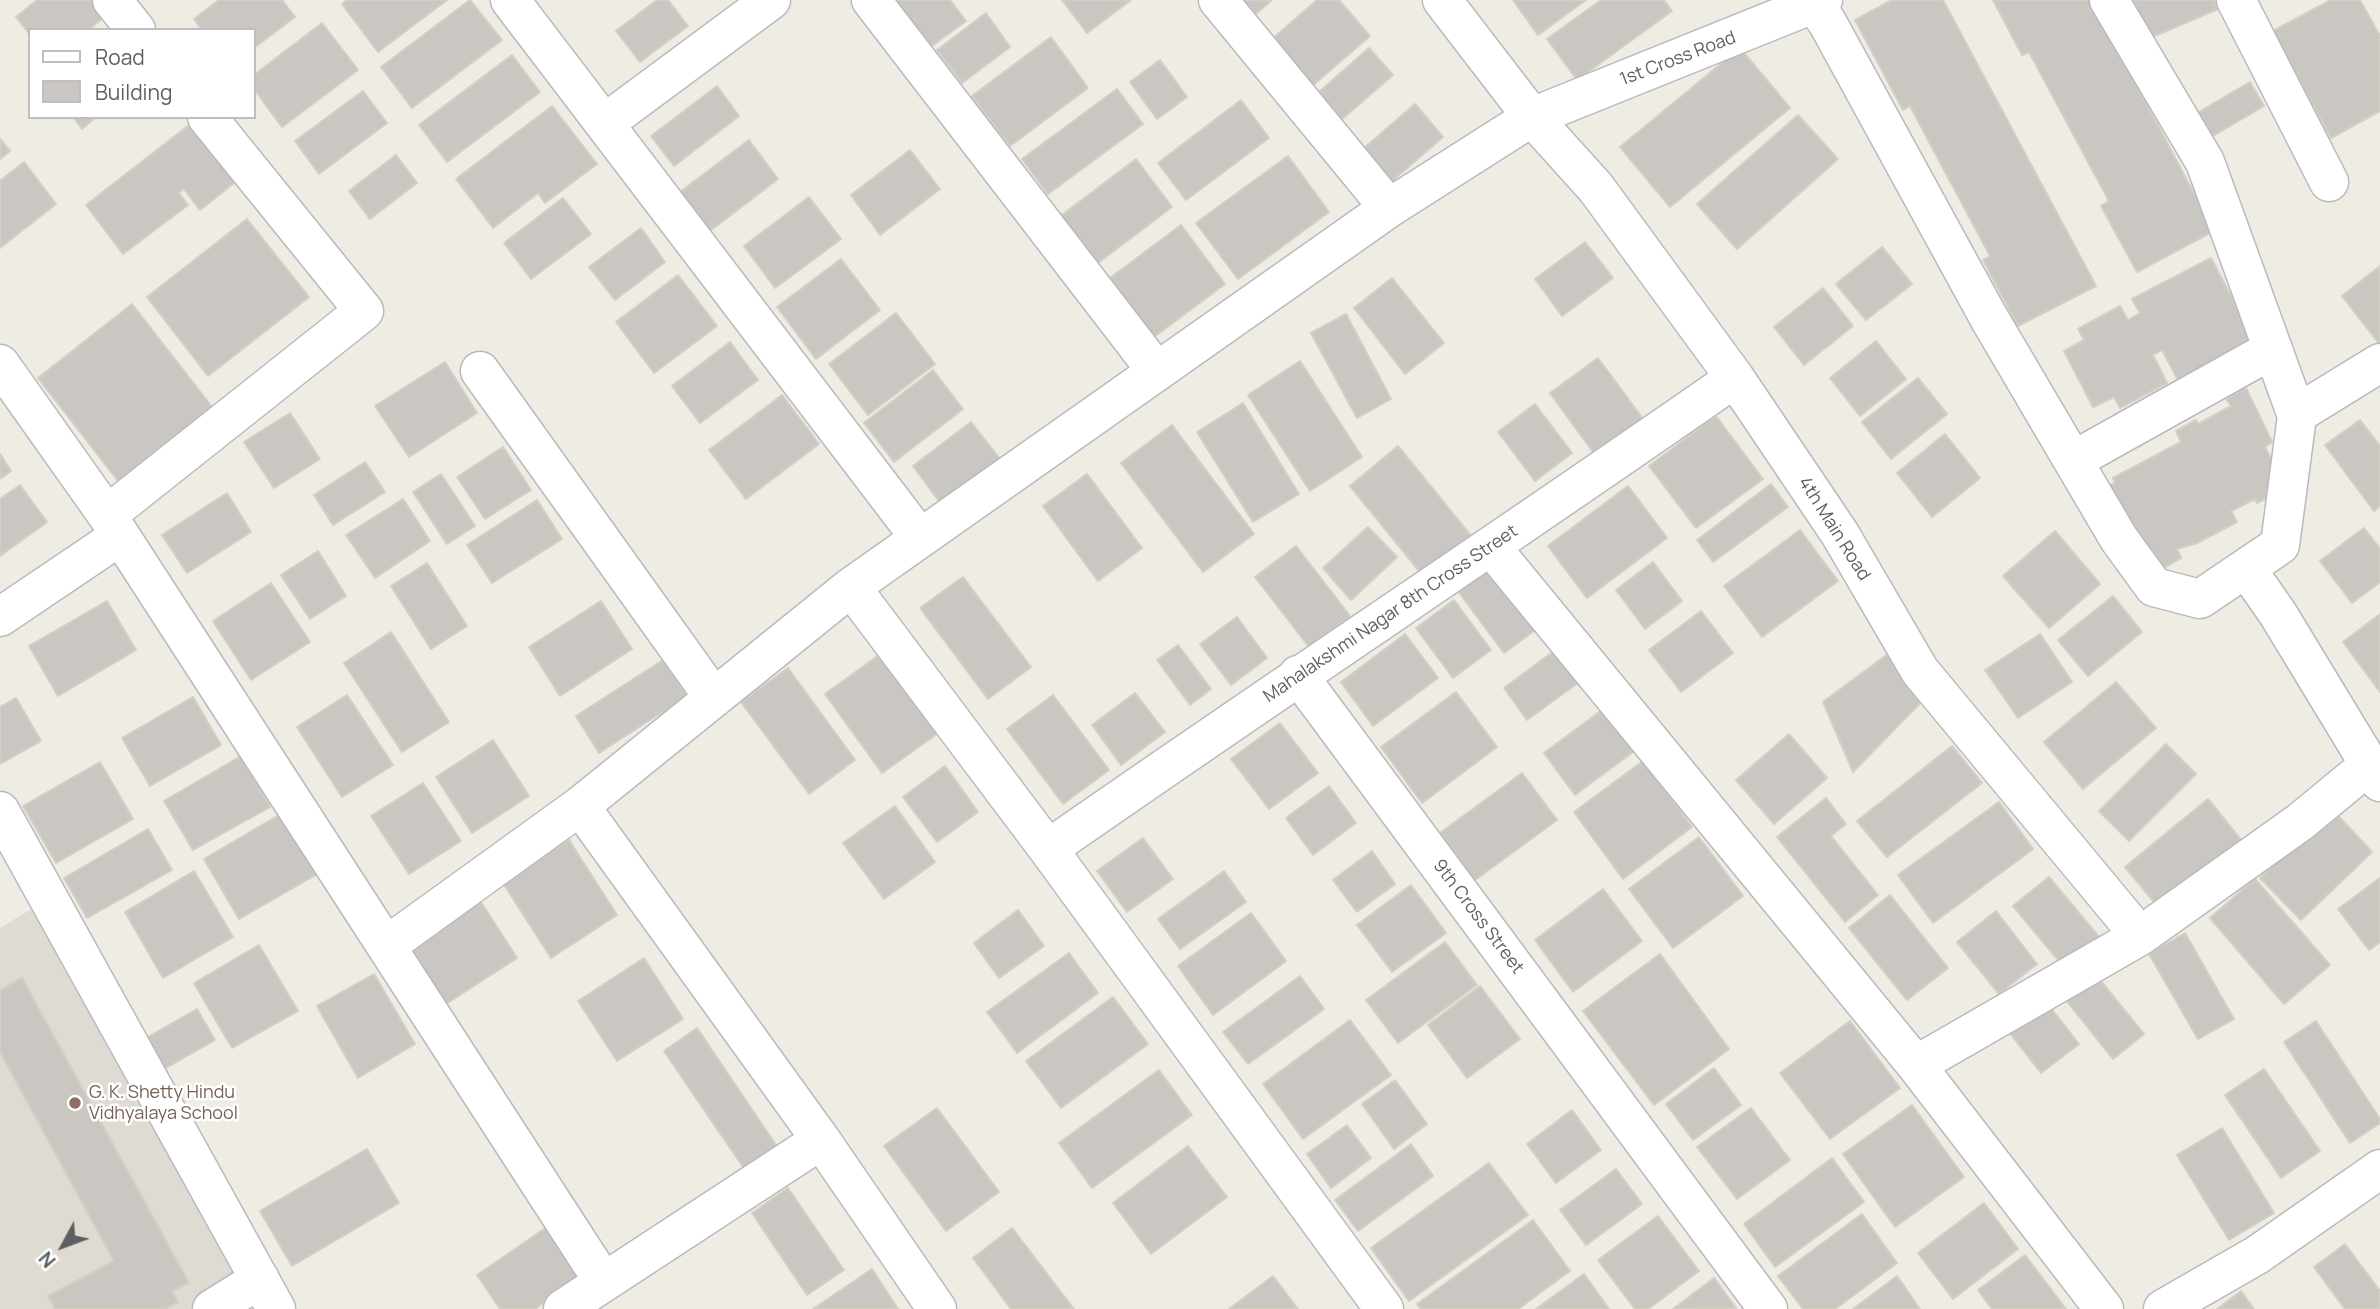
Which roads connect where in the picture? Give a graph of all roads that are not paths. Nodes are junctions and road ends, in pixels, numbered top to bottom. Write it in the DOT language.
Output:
graph roads {
  1 [pos="112,0"];
  2 [pos="510,0"];
  3 [pos="771,0"];
  4 [pos="871,0"];
  5 [pos="1218,0"];
  6 [pos="1442,0"];
  7 [pos="2109,0"];
  8 [pos="2236,0"];
  9 [pos="1817,2"];
  10 [pos="134,28"];
  11 [pos="1532,117"];
  12 [pos="209,119"];
  13 [pos="605,122"];
  14 [pos="2329,183"];
  15 [pos="1389,208"];
  16 [pos="2273,349"];
  17 [pos="2380,363"];
  18 [pos="0,364"];
  19 [pos="1156,369"];
  20 [pos="480,371"];
  21 [pos="1735,378"];
  22 [pos="2297,414"];
  23 [pos="2074,460"];
  24 [pos="113,525"];
  25 [pos="920,538"];
  26 [pos="1492,548"];
  27 [pos="2246,568"];
  28 [pos="851,587"];
  29 [pos="0,617"];
  30 [pos="1298,675"];
  31 [pos="714,698"];
  32 [pos="2374,774"];
  33 [pos="580,806"];
  34 [pos="1,815"];
  35 [pos="1048,849"];
  36 [pos="2140,936"];
  37 [pos="386,946"];
  38 [pos="1916,1065"];
  39 [pos="821,1140"];
  40 [pos="2380,1169"];
  41 [pos="603,1281"];
  42 [pos="268,1294"];
  43 [pos="212,1309"];
  44 [pos="563,1309"];
  45 [pos="937,1309"];
  46 [pos="1384,1309"];
  47 [pos="1768,1309"];
  48 [pos="2104,1309"];
  49 [pos="2163,1309"];
  1 -- 10 [label="street"];
  2 -- 13 [label="street"];
  3 -- 13 [label="street"];
  4 -- 19 [label="street"];
  5 -- 15 [label="street"];
  6 -- 11 [label="street, 4th Main Road"];
  7 -- 16 [label="street"];
  8 -- 14 [label="street"];
  9 -- 11 [label="street, 1st Cross Road"];
  9 -- 23 [label="street"];
  11 -- 15 [label="street, 1st Cross Road"];
  11 -- 21 [label="street, 4th Main Road"];
  12 -- 24 [label="street"];
  13 -- 25 [label="street"];
  15 -- 19 [label="street, 1st Cross Road"];
  16 -- 22 [label="street"];
  16 -- 23 [label="street"];
  17 -- 22 [label="street"];
  18 -- 24 [label="street"];
  19 -- 25 [label="street, 1st Cross Road"];
  20 -- 31 [label="street"];
  21 -- 26 [label="street, Mahalakshmi Nagar 8th Cross Street"];
  21 -- 36 [label="street, 4th Main Road"];
  22 -- 27 [label="street"];
  23 -- 27 [label="street"];
  24 -- 29 [label="street"];
  24 -- 37 [label="street"];
  25 -- 28 [label="street, 1st Cross Road"];
  26 -- 30 [label="street, Mahalakshmi Nagar 8th Cross Street"];
  26 -- 38 [label="street"];
  27 -- 32 [label="street"];
  28 -- 31 [label="street, 1st Cross Road"];
  28 -- 35 [label="street"];
  30 -- 35 [label="street, Mahalakshmi Nagar 8th Cross Street"];
  30 -- 47 [label="street, 9th Cross Street"];
  31 -- 33 [label="street, 1st Cross Road"];
  32 -- 36 [label="street"];
  33 -- 37 [label="street, 1st Cross Road"];
  33 -- 39 [label="street"];
  34 -- 42 [label="street"];
  35 -- 46 [label="street"];
  36 -- 38 [label="street"];
  37 -- 41 [label="street"];
  38 -- 48 [label="street"];
  39 -- 41 [label="street"];
  39 -- 45 [label="street"];
  40 -- 49 [label="street"];
  41 -- 44 [label="street"];
  42 -- 43 [label="street"];
}
